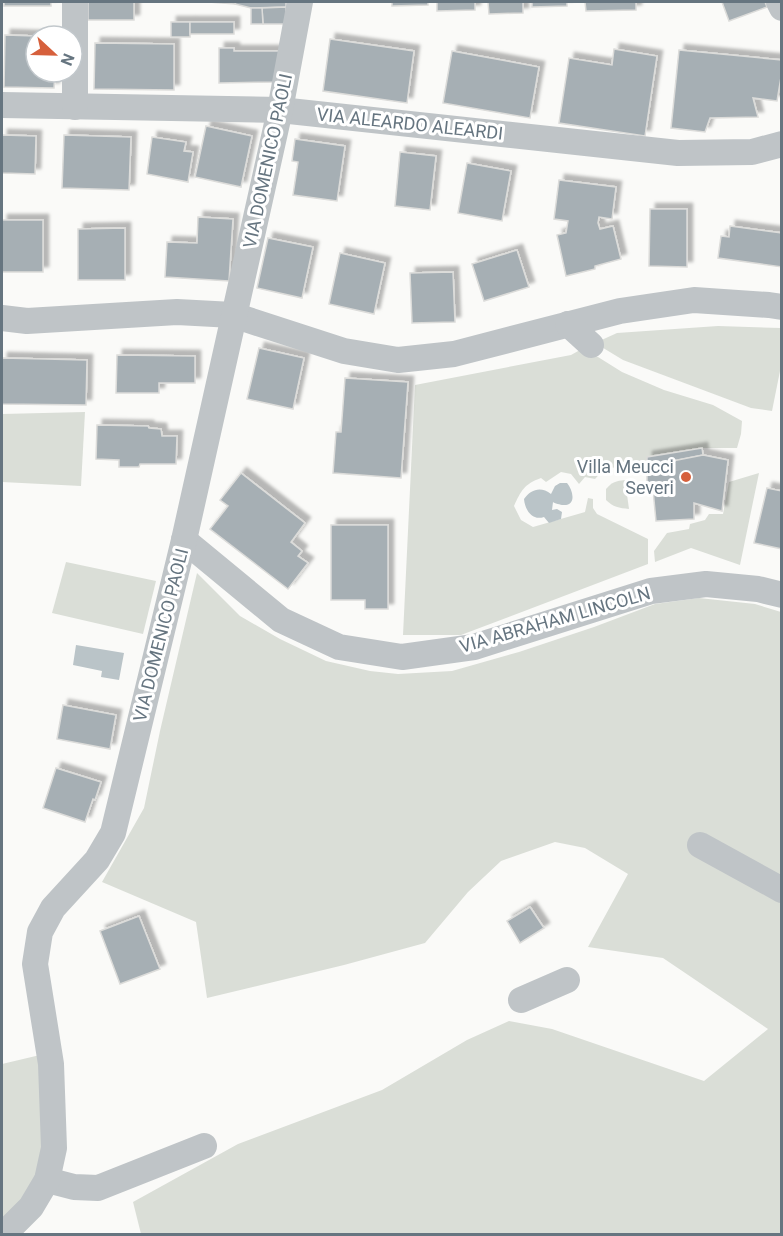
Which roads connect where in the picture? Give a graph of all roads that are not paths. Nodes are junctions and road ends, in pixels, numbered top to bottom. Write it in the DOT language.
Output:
graph roads {
  1 [pos="75,2"];
  2 [pos="300,2"];
  3 [pos="779,2"];
  4 [pos="782,8"];
  5 [pos="2,105"];
  6 [pos="75,107"];
  7 [pos="280,110"];
  8 [pos="782,144"];
  9 [pos="782,307"];
  10 [pos="233,315"];
  11 [pos="2,318"];
  12 [pos="568,324"];
  13 [pos="591,345"];
  14 [pos="184,540"];
  15 [pos="782,595"];
  16 [pos="700,845"];
  17 [pos="782,890"];
  18 [pos="567,980"];
  19 [pos="521,1000"];
  20 [pos="204,1146"];
  21 [pos="47,1180"];
  22 [pos="4,1234"];
  1 -- 6 [label="street"];
  2 -- 7 [label="street, VIA DOMENICO PAOLI"];
  3 -- 4 [label="street"];
  5 -- 6 [label="street, VIA ALEARDO ALEARDI"];
  6 -- 7 [label="street, VIA ALEARDO ALEARDI"];
  7 -- 8 [label="street, VIA ALEARDO ALEARDI"];
  7 -- 10 [label="street, VIA DOMENICO PAOLI"];
  9 -- 12 [label="street"];
  10 -- 11 [label="street"];
  10 -- 12 [label="street"];
  10 -- 14 [label="street, VIA DOMENICO PAOLI"];
  12 -- 13 [label="street"];
  14 -- 15 [label="street, VIA ABRAHAM LINCOLN"];
  14 -- 21 [label="street, VIA DOMENICO PAOLI"];
  16 -- 17 [label="street"];
  18 -- 19 [label="street"];
  20 -- 21 [label="street"];
  21 -- 22 [label="street, VIA DOMENICO PAOLI"];
}
